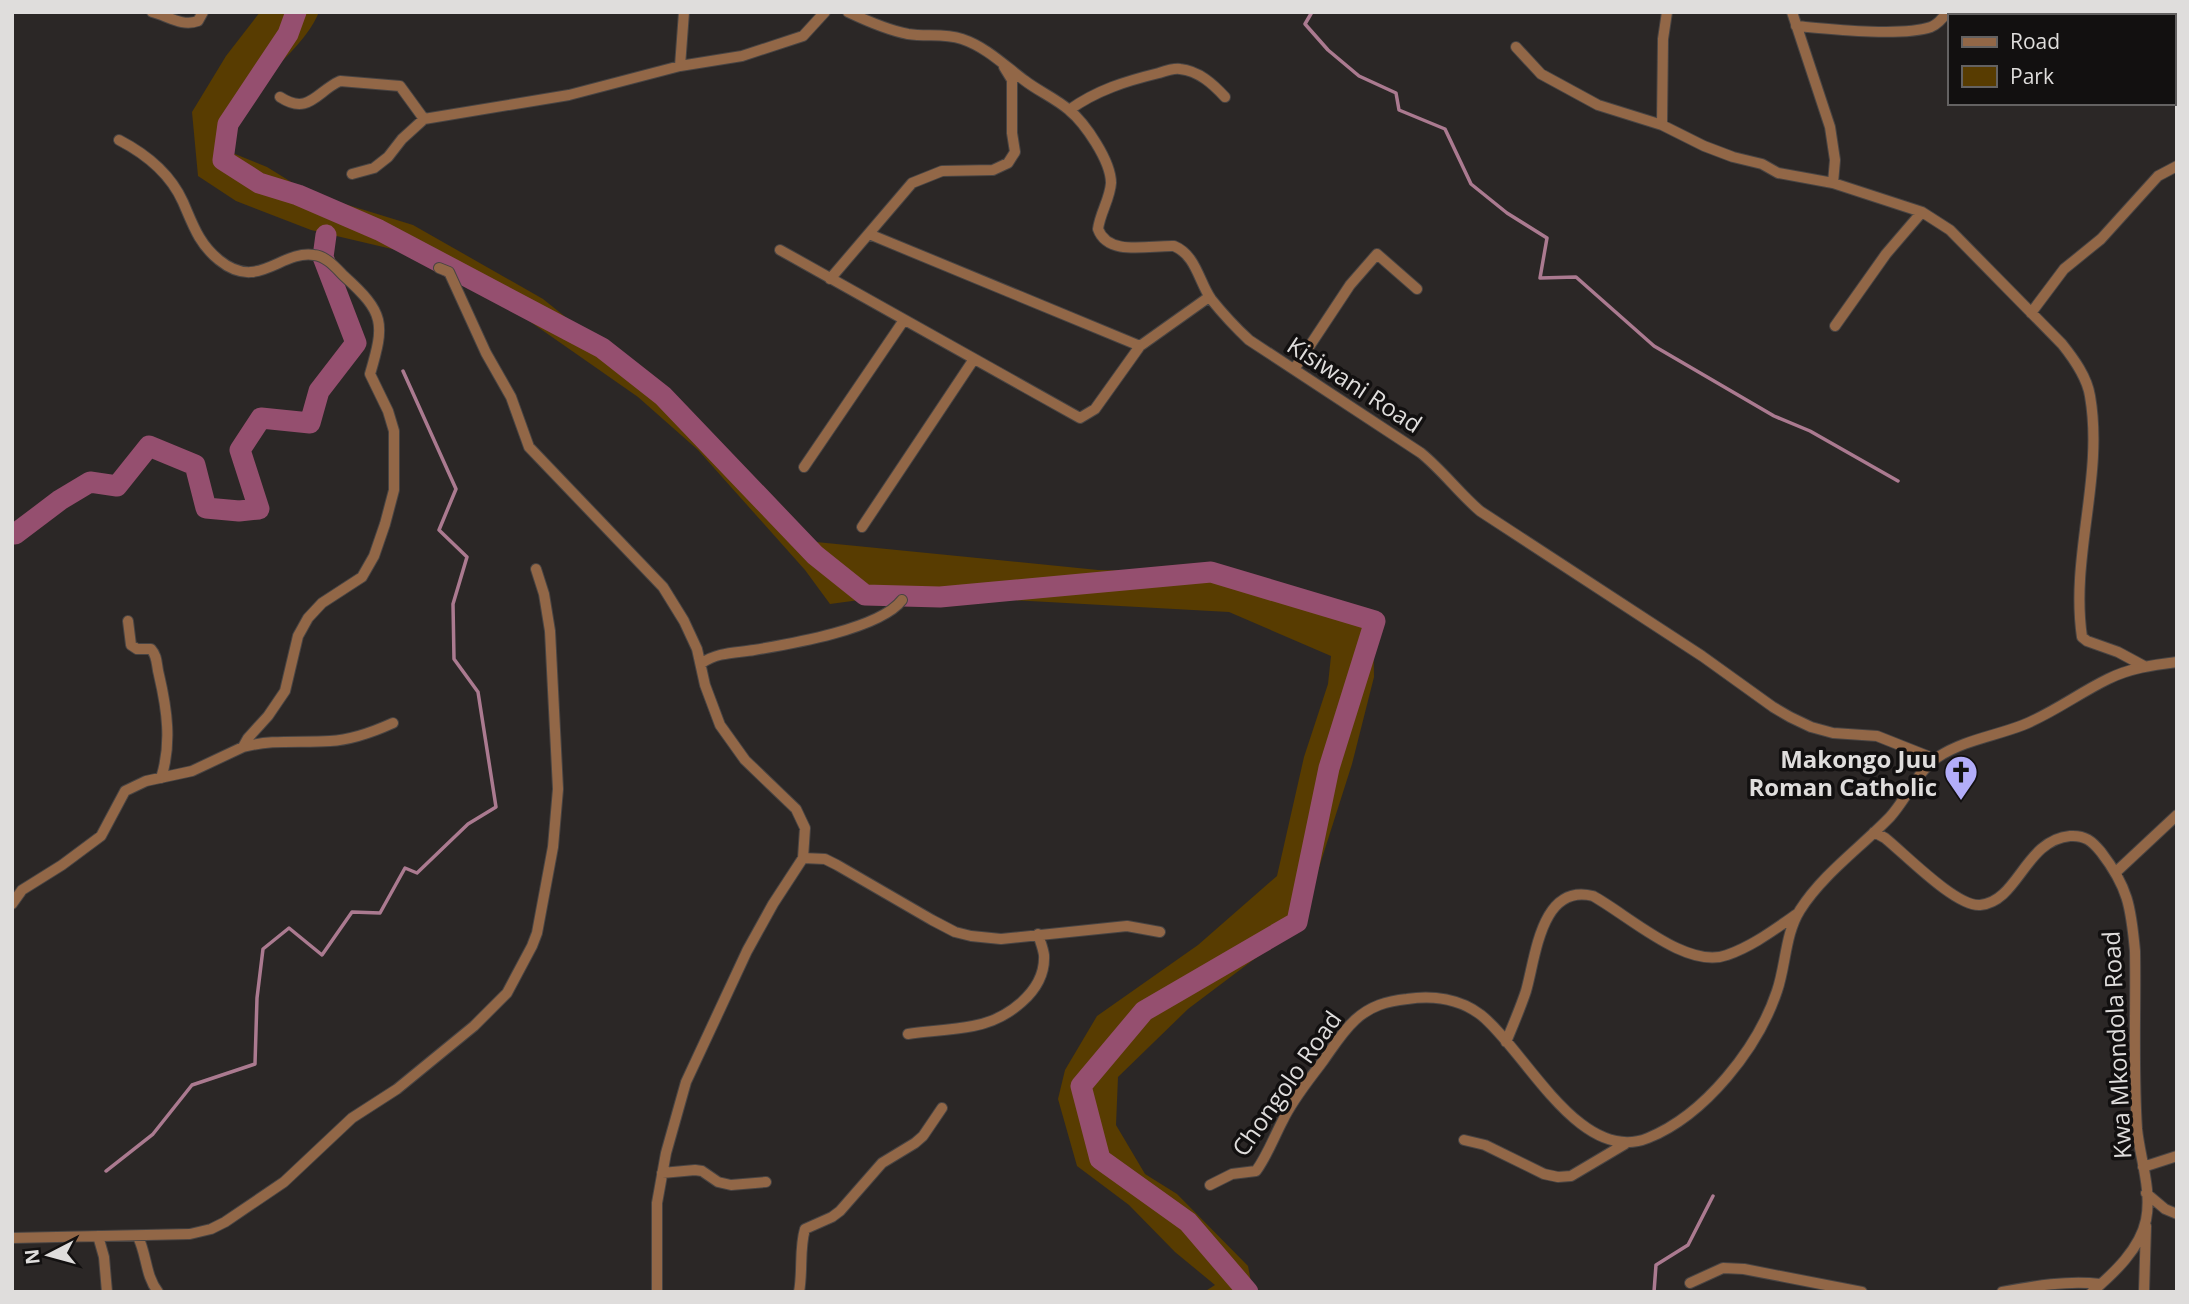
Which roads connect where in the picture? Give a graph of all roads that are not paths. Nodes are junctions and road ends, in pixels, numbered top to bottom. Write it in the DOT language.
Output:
graph roads {
  1 [pos="152,12"];
  2 [pos="203,12"];
  3 [pos="684,12"];
  4 [pos="825,12"];
  5 [pos="848,12"];
  6 [pos="1667,12"];
  7 [pos="1792,12"];
  8 [pos="1947,12"];
  9 [pos="1796,26"];
  10 [pos="1516,47"];
  11 [pos="1000,61"];
  12 [pos="680,66"];
  13 [pos="280,97"];
  14 [pos="1225,97"];
  15 [pos="1069,110"];
  16 [pos="424,118"];
  17 [pos="1662,125"];
  18 [pos="119,140"];
  19 [pos="2177,166"];
  20 [pos="352,174"];
  21 [pos="1833,183"];
  22 [pos="1922,212"];
  23 [pos="869,234"];
  24 [pos="780,250"];
  25 [pos="439,268"];
  26 [pos="831,279"];
  27 [pos="1417,289"];
  28 [pos="1209,297"];
  29 [pos="2031,313"];
  30 [pos="904,320"];
  31 [pos="1835,326"];
  32 [pos="1140,346"];
  33 [pos="974,359"];
  34 [pos="1294,368"];
  35 [pos="804,467"];
  36 [pos="862,527"];
  37 [pos="536,569"];
  38 [pos="902,600"];
  39 [pos="128,621"];
  40 [pos="2177,662"];
  41 [pos="702,663"];
  42 [pos="2144,666"];
  43 [pos="393,723"];
  44 [pos="243,747"];
  45 [pos="1935,759"];
  46 [pos="161,778"];
  47 [pos="2177,815"];
  48 [pos="1874,832"];
  49 [pos="803,858"];
  50 [pos="2116,872"];
  51 [pos="12,904"];
  52 [pos="1798,914"];
  53 [pos="1160,932"];
  54 [pos="1038,934"];
  55 [pos="908,1034"];
  56 [pos="1506,1042"];
  57 [pos="942,1108"];
  58 [pos="1464,1140"];
  59 [pos="1625,1144"];
  60 [pos="2177,1156"];
  61 [pos="2143,1167"];
  62 [pos="662,1173"];
  63 [pos="766,1182"];
  64 [pos="1210,1185"];
  65 [pos="2146,1193"];
  66 [pos="2177,1214"];
  67 [pos="2146,1220"];
  68 [pos="98,1236"];
  69 [pos="138,1237"];
  70 [pos="12,1238"];
  71 [pos="1690,1283"];
  72 [pos="2101,1284"];
  73 [pos="107,1292"];
  74 [pos="158,1292"];
  75 [pos="657,1292"];
  76 [pos="799,1292"];
  77 [pos="1862,1292"];
  78 [pos="2002,1292"];
  79 [pos="2092,1292"];
  80 [pos="2144,1292"];
  1 -- 2 [label="street"];
  3 -- 12 [label="street"];
  4 -- 12 [label="street"];
  5 -- 11 [label="street, Kisiwani Road"];
  6 -- 17 [label="street"];
  7 -- 9 [label="street"];
  8 -- 9 [label="street"];
  9 -- 21 [label="street"];
  10 -- 17 [label="street"];
  11 -- 15 [label="street, Kisiwani Road"];
  11 -- 23 [label="street"];
  12 -- 16 [label="street"];
  13 -- 16 [label="street"];
  14 -- 15 [label="street"];
  15 -- 28 [label="street, Kisiwani Road"];
  16 -- 20 [label="street"];
  17 -- 21 [label="street"];
  18 -- 44 [label="street"];
  19 -- 29 [label="street"];
  21 -- 22 [label="street"];
  22 -- 29 [label="street"];
  22 -- 31 [label="street"];
  23 -- 26 [label="street"];
  23 -- 32 [label="street"];
  24 -- 26 [label="street"];
  25 -- 41 [label="street"];
  26 -- 30 [label="street"];
  27 -- 34 [label="street"];
  28 -- 32 [label="street"];
  28 -- 34 [label="street, Kisiwani Road"];
  29 -- 42 [label="street"];
  30 -- 33 [label="street"];
  30 -- 35 [label="street"];
  32 -- 33 [label="street"];
  33 -- 36 [label="street"];
  34 -- 45 [label="street, Kisiwani Road"];
  37 -- 69 [label="street"];
  38 -- 41 [label="street"];
  39 -- 46 [label="street"];
  40 -- 42 [label="street"];
  41 -- 49 [label="street"];
  42 -- 45 [label="street"];
  43 -- 44 [label="street"];
  44 -- 46 [label="street"];
  45 -- 48 [label="street"];
  46 -- 51 [label="street"];
  47 -- 50 [label="street"];
  48 -- 50 [label="street, Kwa Mkondola Road"];
  48 -- 52 [label="street"];
  49 -- 54 [label="street"];
  49 -- 62 [label="street"];
  50 -- 61 [label="street, Kwa Mkondola Road"];
  52 -- 56 [label="street"];
  52 -- 59 [label="street"];
  53 -- 54 [label="street"];
  54 -- 55 [label="street"];
  56 -- 59 [label="street, Chongolo Road"];
  56 -- 64 [label="street, Chongolo Road"];
  57 -- 76 [label="street"];
  58 -- 59 [label="street"];
  60 -- 61 [label="street"];
  61 -- 65 [label="street, Kwa Mkondola Road"];
  62 -- 63 [label="street"];
  62 -- 75 [label="street"];
  65 -- 66 [label="street"];
  65 -- 67 [label="street, Kwa Mkondola Road"];
  67 -- 72 [label="street"];
  67 -- 80 [label="street, Kwa Mkondola Road"];
  68 -- 69 [label="street"];
  68 -- 70 [label="street"];
  68 -- 73 [label="street"];
  69 -- 74 [label="street"];
  71 -- 77 [label="street"];
  72 -- 78 [label="street"];
  72 -- 79 [label="street"];
}
